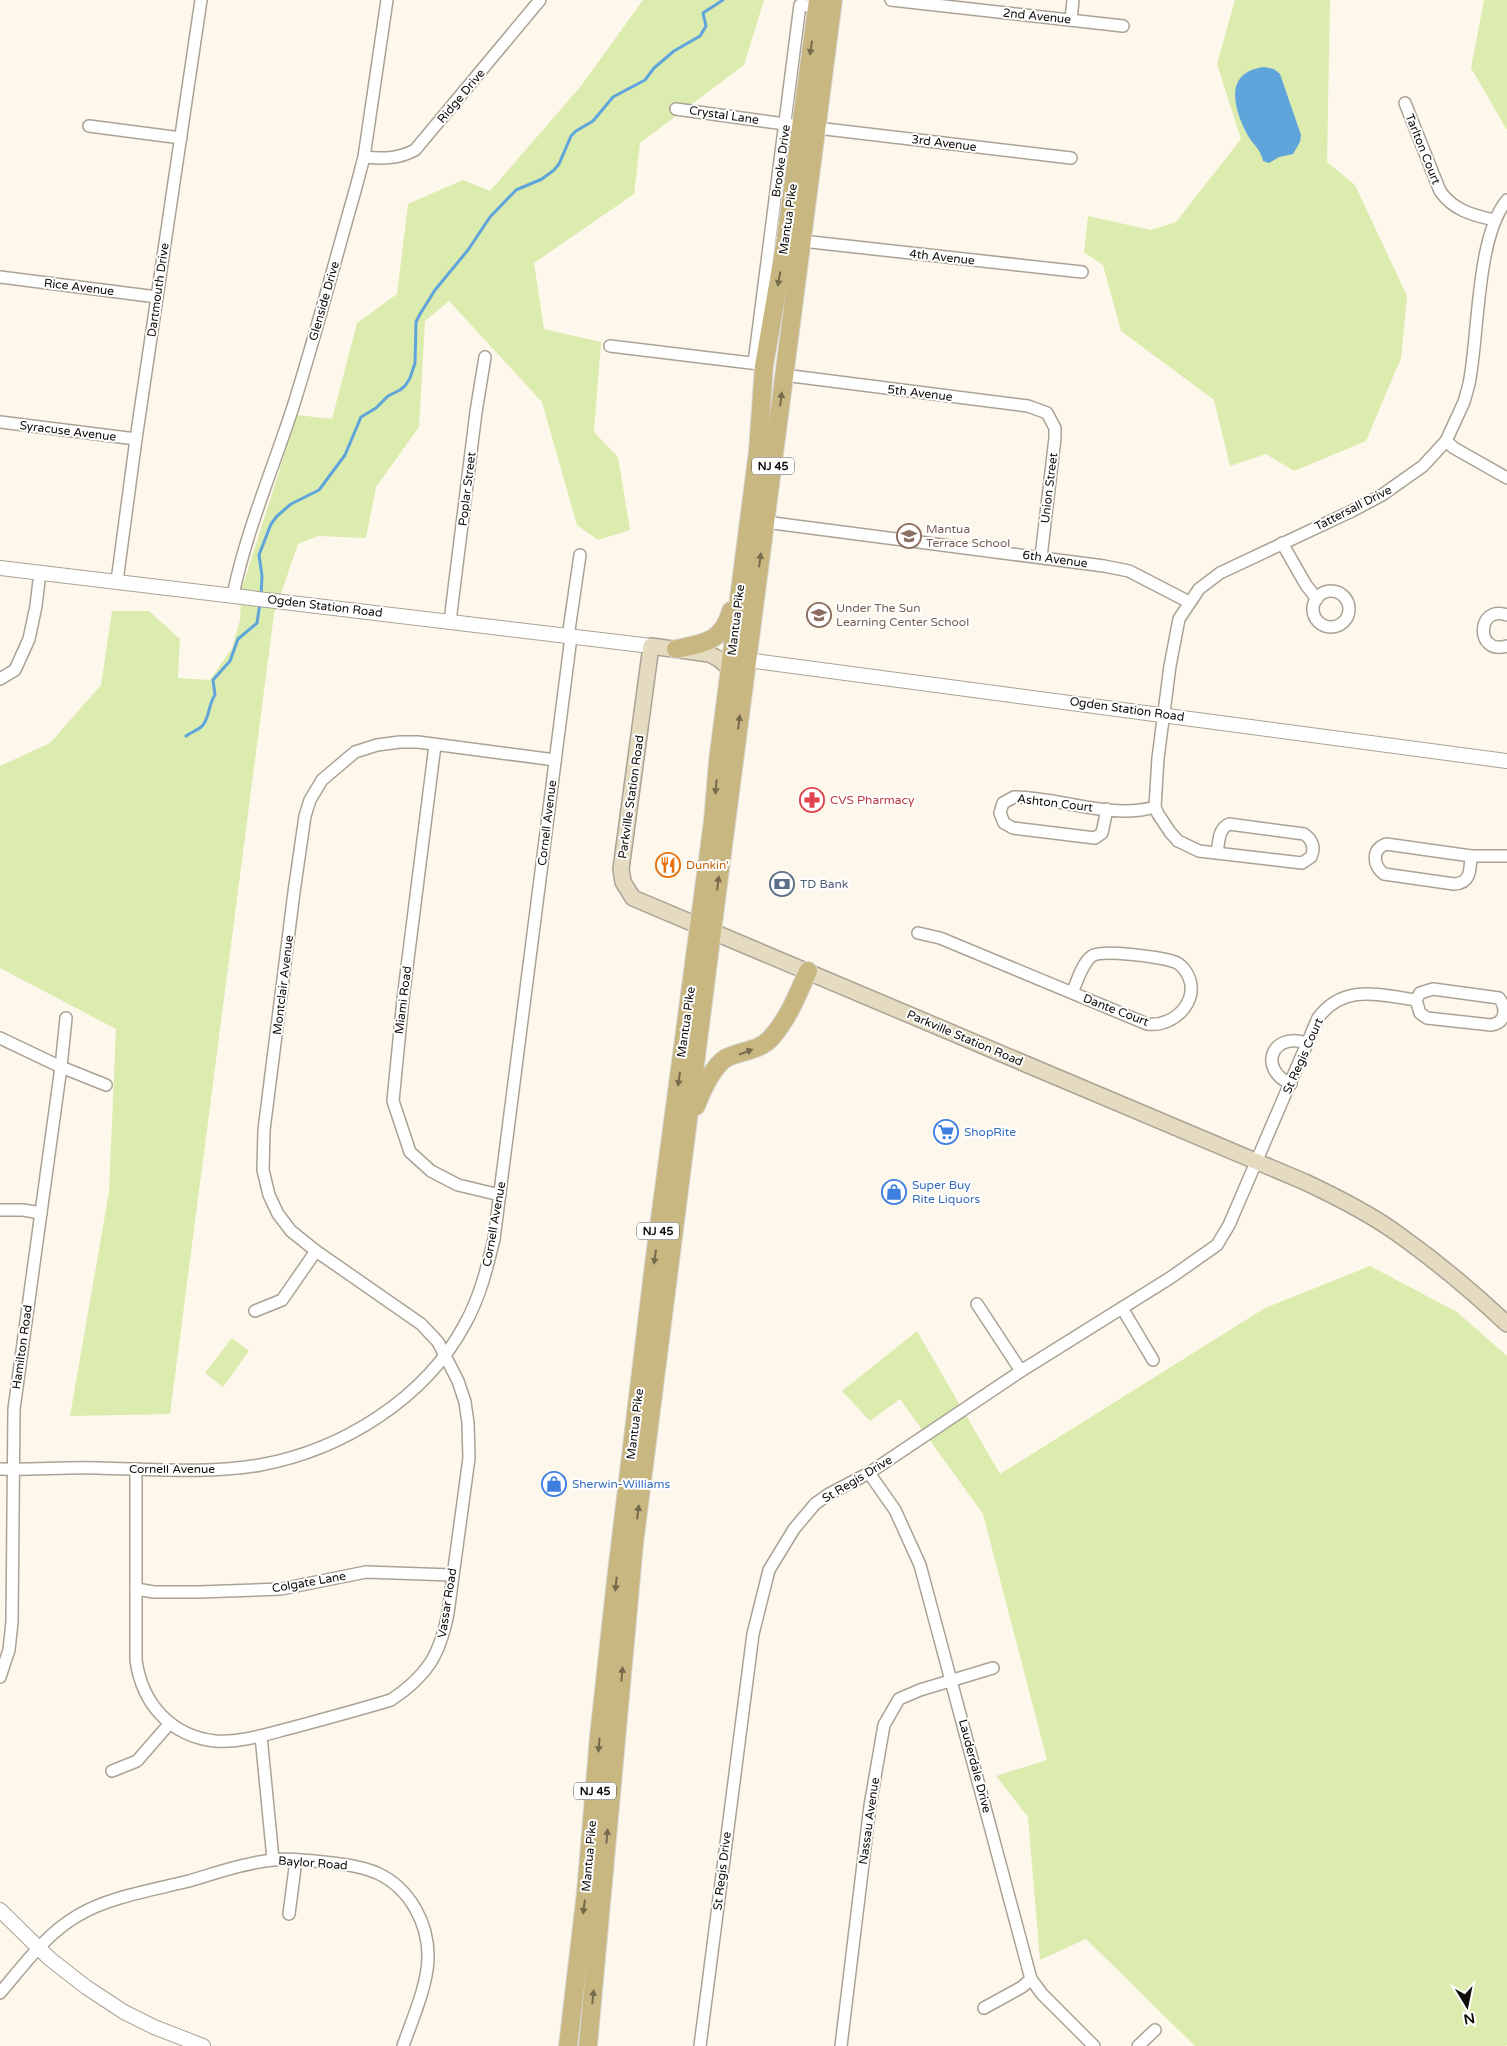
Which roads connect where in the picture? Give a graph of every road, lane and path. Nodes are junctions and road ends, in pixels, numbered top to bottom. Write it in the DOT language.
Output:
graph roads {
  1 [pos="201,0"];
  2 [pos="388,0"];
  3 [pos="540,0"];
  4 [pos="833,0"];
  5 [pos="891,0"];
  6 [pos="1073,0"];
  7 [pos="817,4"];
  8 [pos="979,5"];
  9 [pos="1070,20"];
  10 [pos="1123,26"];
  11 [pos="1405,103"];
  12 [pos="676,109"];
  13 [pos="89,126"];
  14 [pos="801,126"];
  15 [pos="181,138"];
  16 [pos="364,157"];
  17 [pos="1071,158"];
  18 [pos="1507,200"];
  19 [pos="1494,220"];
  20 [pos="802,241"];
  21 [pos="1082,272"];
  22 [pos="0,277"];
  23 [pos="158,297"];
  24 [pos="610,346"];
  25 [pos="485,357"];
  26 [pos="759,364"];
  27 [pos="784,375"];
  28 [pos="1052,420"];
  29 [pos="0,422"];
  30 [pos="136,439"];
  31 [pos="1446,441"];
  32 [pos="758,451"];
  33 [pos="1507,478"];
  34 [pos="765,522"];
  35 [pos="1282,543"];
  36 [pos="580,556"];
  37 [pos="1041,557"];
  38 [pos="0,568"];
  39 [pos="40,572"];
  40 [pos="117,581"];
  41 [pos="233,595"];
  42 [pos="1317,599"];
  43 [pos="1189,602"];
  44 [pos="1506,612"];
  45 [pos="450,621"];
  46 [pos="570,637"];
  47 [pos="651,646"];
  48 [pos="1507,646"];
  49 [pos="676,649"];
  50 [pos="747,660"];
  51 [pos="729,668"];
  52 [pos="0,679"];
  53 [pos="1164,714"];
  54 [pos="435,744"];
  55 [pos="555,760"];
  56 [pos="1507,761"];
  57 [pos="1155,807"];
  58 [pos="1107,809"];
  59 [pos="1217,853"];
  60 [pos="1471,856"];
  61 [pos="1507,856"];
  62 [pos="705,929"];
  63 [pos="918,933"];
  64 [pos="808,971"];
  65 [pos="1072,993"];
  66 [pos="1416,1000"];
  67 [pos="66,1018"];
  68 [pos="0,1038"];
  69 [pos="1307,1043"];
  70 [pos="61,1067"];
  71 [pos="106,1084"];
  72 [pos="1291,1084"];
  73 [pos="688,1128"];
  74 [pos="1257,1163"];
  75 [pos="500,1195"];
  76 [pos="0,1210"];
  77 [pos="41,1214"];
  78 [pos="316,1251"];
  79 [pos="977,1304"];
  80 [pos="1122,1308"];
  81 [pos="256,1311"];
  82 [pos="1506,1322"];
  83 [pos="445,1356"];
  84 [pos="1153,1360"];
  85 [pos="1021,1371"];
  86 [pos="136,1468"];
  87 [pos="0,1469"];
  88 [pos="14,1470"];
  89 [pos="869,1473"];
  90 [pos="452,1575"];
  91 [pos="136,1589"];
  92 [pos="6,1592"];
  93 [pos="993,1668"];
  94 [pos="0,1677"];
  95 [pos="952,1681"];
  96 [pos="170,1723"];
  97 [pos="261,1736"];
  98 [pos="112,1771"];
  99 [pos="273,1860"];
  100 [pos="296,1860"];
  101 [pos="0,1910"];
  102 [pos="289,1914"];
  103 [pos="40,1947"];
  104 [pos="576,1975"];
  105 [pos="1031,1979"];
  106 [pos="0,1993"];
  107 [pos="984,2008"];
  108 [pos="1155,2030"];
  109 [pos="204,2046"];
  110 [pos="403,2046"];
  111 [pos="561,2046"];
  112 [pos="568,2046"];
  113 [pos="588,2046"];
  114 [pos="700,2046"];
  115 [pos="841,2046"];
  116 [pos="1094,2046"];
  117 [pos="1138,2046"];
  1 -- 15 [label="street, Dartmouth Drive"];
  2 -- 16 [label="street, Glenside Drive"];
  3 -- 16 [label="street, Ridge Drive"];
  4 -- 14 [label="main road, Mantua Pike / NJ 45"];
  5 -- 8 [label="street, 2nd Avenue"];
  6 -- 9 [label="street"];
  7 -- 14 [label="main road, Mantua Pike / NJ 45"];
  8 -- 9 [label="street, 2nd Avenue"];
  9 -- 10 [label="street, 2nd Avenue"];
  11 -- 19 [label="street, Tarlton Court"];
  12 -- 14 [label="street, Crystal Lane"];
  13 -- 15 [label="street"];
  14 -- 17 [label="street, 3rd Avenue"];
  14 -- 20 [label="main road, Mantua Pike / NJ 45"];
  14 -- 26 [label="main road, Mantua Pike / NJ 45"];
  15 -- 23 [label="street, Dartmouth Drive"];
  16 -- 41 [label="street, Glenside Drive"];
  18 -- 19 [label="street, Tattersall Drive"];
  19 -- 31 [label="street, Tattersall Drive"];
  20 -- 21 [label="street, 4th Avenue"];
  20 -- 27 [label="main road, Mantua Pike / NJ 45"];
  22 -- 23 [label="street, Rice Avenue"];
  23 -- 30 [label="street, Dartmouth Drive"];
  24 -- 26 [label="street"];
  25 -- 45 [label="street, Poplar Street"];
  26 -- 32 [label="main road, Mantua Pike / NJ 45"];
  27 -- 28 [label="street, 5th Avenue"];
  34 -- 27 [label="main road, Mantua Pike / NJ 45, one-way"];
  28 -- 37 [label="street, Union Street"];
  29 -- 30 [label="street, Syracuse Avenue"];
  30 -- 40 [label="street, Dartmouth Drive"];
  31 -- 33 [label="street"];
  31 -- 35 [label="street, Tattersall Drive"];
  32 -- 49 [label="main road"];
  32 -- 51 [label="main road, Mantua Pike / NJ 45"];
  34 -- 37 [label="street, 6th Avenue"];
  50 -- 34 [label="main road, Mantua Pike / NJ 45, one-way"];
  35 -- 42 [label="street"];
  35 -- 43 [label="street, Tattersall Drive"];
  36 -- 46 [label="street, Cornell Avenue"];
  37 -- 43 [label="street, 6th Avenue"];
  38 -- 39 [label="street, Ogden Station Road"];
  39 -- 40 [label="street, Ogden Station Road"];
  39 -- 52 [label="street"];
  40 -- 41 [label="street, Ogden Station Road"];
  41 -- 45 [label="street, Ogden Station Road"];
  43 -- 53 [label="street, Tattersall Drive"];
  44 -- 48 [label="street"];
  45 -- 46 [label="street, Ogden Station Road"];
  46 -- 47 [label="street, Ogden Station Road"];
  46 -- 55 [label="street, Cornell Avenue"];
  47 -- 49 [label="main road"];
  47 -- 62 [label="main road, Parkville Station Road"];
  49 -- 51 [label="main road"];
  50 -- 53 [label="street, Ogden Station Road"];
  62 -- 50 [label="main road, Mantua Pike / NJ 45, one-way"];
  51 -- 62 [label="main road, Mantua Pike / NJ 45, one-way"];
  53 -- 56 [label="street, Ogden Station Road"];
  53 -- 57 [label="street, Tattersall Drive"];
  54 -- 55 [label="street, Montclair Avenue"];
  54 -- 75 [label="street, Miami Road"];
  54 -- 78 [label="street, Montclair Avenue"];
  55 -- 75 [label="street, Cornell Avenue"];
  57 -- 58 [label="street, Ashton Court"];
  57 -- 59 [label="street"];
  58 -- 58 [label="street, Ashton Court"];
  59 -- 59 [label="street"];
  60 -- 60 [label="street"];
  60 -- 61 [label="street"];
  62 -- 64 [label="main road, Parkville Station Road"];
  62 -- 73 [label="main road, Mantua Pike / NJ 45"];
  62 -- 104 [label="main road, Mantua Pike / NJ 45, one-way"];
  63 -- 65 [label="street, Dante Court"];
  73 -- 64 [label="main road, one-way"];
  64 -- 74 [label="main road, Parkville Station Road"];
  65 -- 65 [label="street, Dante Court"];
  66 -- 66 [label="street"];
  66 -- 69 [label="street, St Regis Court"];
  67 -- 70 [label="street, Hamilton Road"];
  68 -- 70 [label="street"];
  69 -- 72 [label="street, St Regis Court"];
  69 -- 72 [label="street"];
  70 -- 71 [label="street"];
  70 -- 77 [label="street, Hamilton Road"];
  72 -- 74 [label="street, St Regis Court"];
  113 -- 73 [label="main road, Mantua Pike / NJ 45, one-way"];
  74 -- 80 [label="street, St Regis Drive"];
  74 -- 82 [label="main road, Parkville Station Road"];
  75 -- 83 [label="street, Cornell Avenue"];
  76 -- 77 [label="street"];
  77 -- 88 [label="street, Hamilton Road"];
  78 -- 81 [label="street"];
  78 -- 83 [label="street, Montclair Avenue"];
  79 -- 85 [label="street"];
  80 -- 84 [label="street"];
  80 -- 85 [label="street, St Regis Drive"];
  83 -- 86 [label="street, Cornell Avenue"];
  83 -- 90 [label="street, Vassar Road"];
  85 -- 89 [label="street, St Regis Drive"];
  86 -- 88 [label="street, Cornell Avenue"];
  86 -- 91 [label="street, Vassar Road"];
  87 -- 88 [label="street, Cornell Avenue"];
  88 -- 92 [label="street, Hamilton Road"];
  89 -- 95 [label="street, Lauderdale Drive"];
  89 -- 114 [label="street, St Regis Drive"];
  90 -- 91 [label="street, Colgate Lane"];
  90 -- 97 [label="street, Vassar Road"];
  91 -- 96 [label="street, Vassar Road"];
  92 -- 94 [label="street, Hamilton Road"];
  93 -- 95 [label="street, Nassau Avenue"];
  95 -- 105 [label="street, Lauderdale Drive"];
  95 -- 115 [label="street, Nassau Avenue"];
  96 -- 97 [label="street, Vassar Road"];
  96 -- 98 [label="street"];
  97 -- 99 [label="street"];
  99 -- 100 [label="street, Baylor Road"];
  99 -- 103 [label="street, Baylor Road"];
  100 -- 102 [label="street"];
  100 -- 110 [label="street, Baylor Road"];
  101 -- 103 [label="street"];
  103 -- 106 [label="street, Baylor Road"];
  103 -- 109 [label="street"];
  104 -- 111 [label="main road"];
  104 -- 112 [label="main road, Mantua Pike / NJ 45"];
  105 -- 107 [label="street"];
  105 -- 116 [label="street, Lauderdale Drive"];
  108 -- 117 [label="street"];
}
